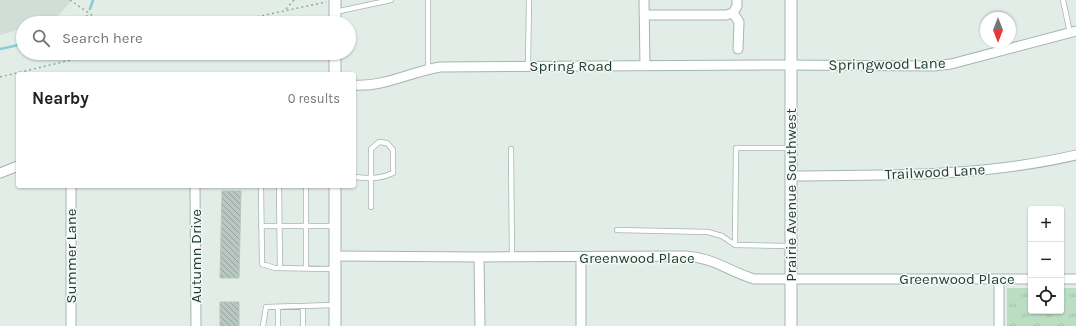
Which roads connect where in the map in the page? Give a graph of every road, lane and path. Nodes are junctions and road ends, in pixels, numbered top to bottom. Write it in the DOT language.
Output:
graph roads {
  1 [pos="70,0"];
  2 [pos="294,0"];
  3 [pos="392,0"];
  4 [pos="428,0"];
  5 [pos="529,0"];
  6 [pos="644,0"];
  7 [pos="737,0"];
  8 [pos="791,0"];
  9 [pos="1063,0"];
  10 [pos="331,1"];
  11 [pos="285,10"];
  12 [pos="733,13"];
  13 [pos="644,15"];
  14 [pos="93,16"];
  15 [pos="259,16"];
  16 [pos="335,16"];
  17 [pos="341,16"];
  18 [pos="1073,32"];
  19 [pos="738,49"];
  20 [pos="71,60"];
  21 [pos="335,60"];
  22 [pos="791,65"];
  23 [pos="528,66"];
  24 [pos="645,66"];
  25 [pos="428,69"];
  26 [pos="21,72"];
  27 [pos="335,72"];
  28 [pos="16,73"];
  29 [pos="0,77"];
  30 [pos="356,85"];
  31 [pos="791,148"];
  32 [pos="511,149"];
  33 [pos="1076,155"];
  34 [pos="16,167"];
  35 [pos="0,173"];
  36 [pos="792,176"];
  37 [pos="356,177"];
  38 [pos="371,178"];
  39 [pos="71,188"];
  40 [pos="195,188"];
  41 [pos="261,188"];
  42 [pos="279,188"];
  43 [pos="306,188"];
  44 [pos="335,188"];
  45 [pos="371,207"];
  46 [pos="280,225"];
  47 [pos="306,225"];
  48 [pos="261,226"];
  49 [pos="335,226"];
  50 [pos="617,230"];
  51 [pos="735,245"];
  52 [pos="792,246"];
  53 [pos="335,256"];
  54 [pos="479,257"];
  55 [pos="512,257"];
  56 [pos="581,257"];
  57 [pos="280,268"];
  58 [pos="306,268"];
  59 [pos="335,269"];
  60 [pos="1000,279"];
  61 [pos="1028,279"];
  62 [pos="1064,279"];
  63 [pos="1076,279"];
  64 [pos="791,280"];
  65 [pos="303,306"];
  66 [pos="335,306"];
  67 [pos="278,307"];
  68 [pos="71,326"];
  69 [pos="196,326"];
  70 [pos="263,326"];
  71 [pos="278,326"];
  72 [pos="303,326"];
  73 [pos="335,326"];
  74 [pos="480,326"];
  75 [pos="581,326"];
  76 [pos="791,326"];
  77 [pos="1000,326"];
  1 -- 14 [label="path"];
  2 -- 11 [label="path"];
  3 -- 17 [label="lane"];
  4 -- 25 [label="lane"];
  5 -- 23 [label="lane"];
  6 -- 13 [label="street"];
  7 -- 12 [label="street"];
  8 -- 22 [label="street, Prairie Avenue Southwest"];
  9 -- 18 [label="lane"];
  10 -- 11 [label="path"];
  10 -- 16 [label="street"];
  11 -- 15 [label="path"];
  12 -- 13 [label="street"];
  12 -- 19 [label="street"];
  13 -- 24 [label="street"];
  18 -- 22 [label="street, Springwood Lane"];
  20 -- 26 [label="path"];
  21 -- 27 [label="street"];
  22 -- 24 [label="street, Spring Road"];
  22 -- 31 [label="street, Prairie Avenue Southwest"];
  23 -- 24 [label="street, Spring Road"];
  23 -- 25 [label="street, Spring Road"];
  25 -- 30 [label="street, Spring Road"];
  28 -- 29 [label="path"];
  31 -- 36 [label="street, Prairie Avenue Southwest"];
  31 -- 51 [label="lane"];
  32 -- 55 [label="lane"];
  33 -- 36 [label="street, Trailwood Lane"];
  34 -- 35 [label="street"];
  36 -- 52 [label="street, Prairie Avenue Southwest"];
  37 -- 38 [label="lane"];
  38 -- 38 [label="lane"];
  38 -- 45 [label="lane"];
  39 -- 68 [label="street, Summer Lane"];
  40 -- 69 [label="street, Autumn Drive"];
  41 -- 48 [label="lane"];
  42 -- 46 [label="lane"];
  43 -- 47 [label="lane"];
  44 -- 49 [label="street"];
  46 -- 47 [label="lane"];
  46 -- 48 [label="lane"];
  46 -- 57 [label="lane"];
  47 -- 49 [label="lane"];
  47 -- 58 [label="lane"];
  48 -- 57 [label="lane"];
  49 -- 53 [label="street"];
  50 -- 51 [label="lane"];
  51 -- 52 [label="lane"];
  52 -- 64 [label="street, Prairie Avenue Southwest"];
  53 -- 54 [label="street, Greenwood Place"];
  53 -- 59 [label="street"];
  54 -- 55 [label="street, Greenwood Place"];
  54 -- 74 [label="street"];
  55 -- 56 [label="street, Greenwood Place"];
  56 -- 64 [label="street, Greenwood Place"];
  56 -- 75 [label="street"];
  57 -- 58 [label="lane"];
  58 -- 59 [label="lane"];
  59 -- 66 [label="street"];
  60 -- 61 [label="street, Greenwood Place"];
  60 -- 64 [label="street, Greenwood Place"];
  60 -- 77 [label="street"];
  62 -- 63 [label="street"];
  64 -- 76 [label="street, Prairie Avenue Southwest"];
  65 -- 66 [label="lane"];
  65 -- 67 [label="lane"];
  65 -- 72 [label="lane"];
  66 -- 73 [label="street"];
  67 -- 70 [label="lane"];
  67 -- 71 [label="lane"];
}
